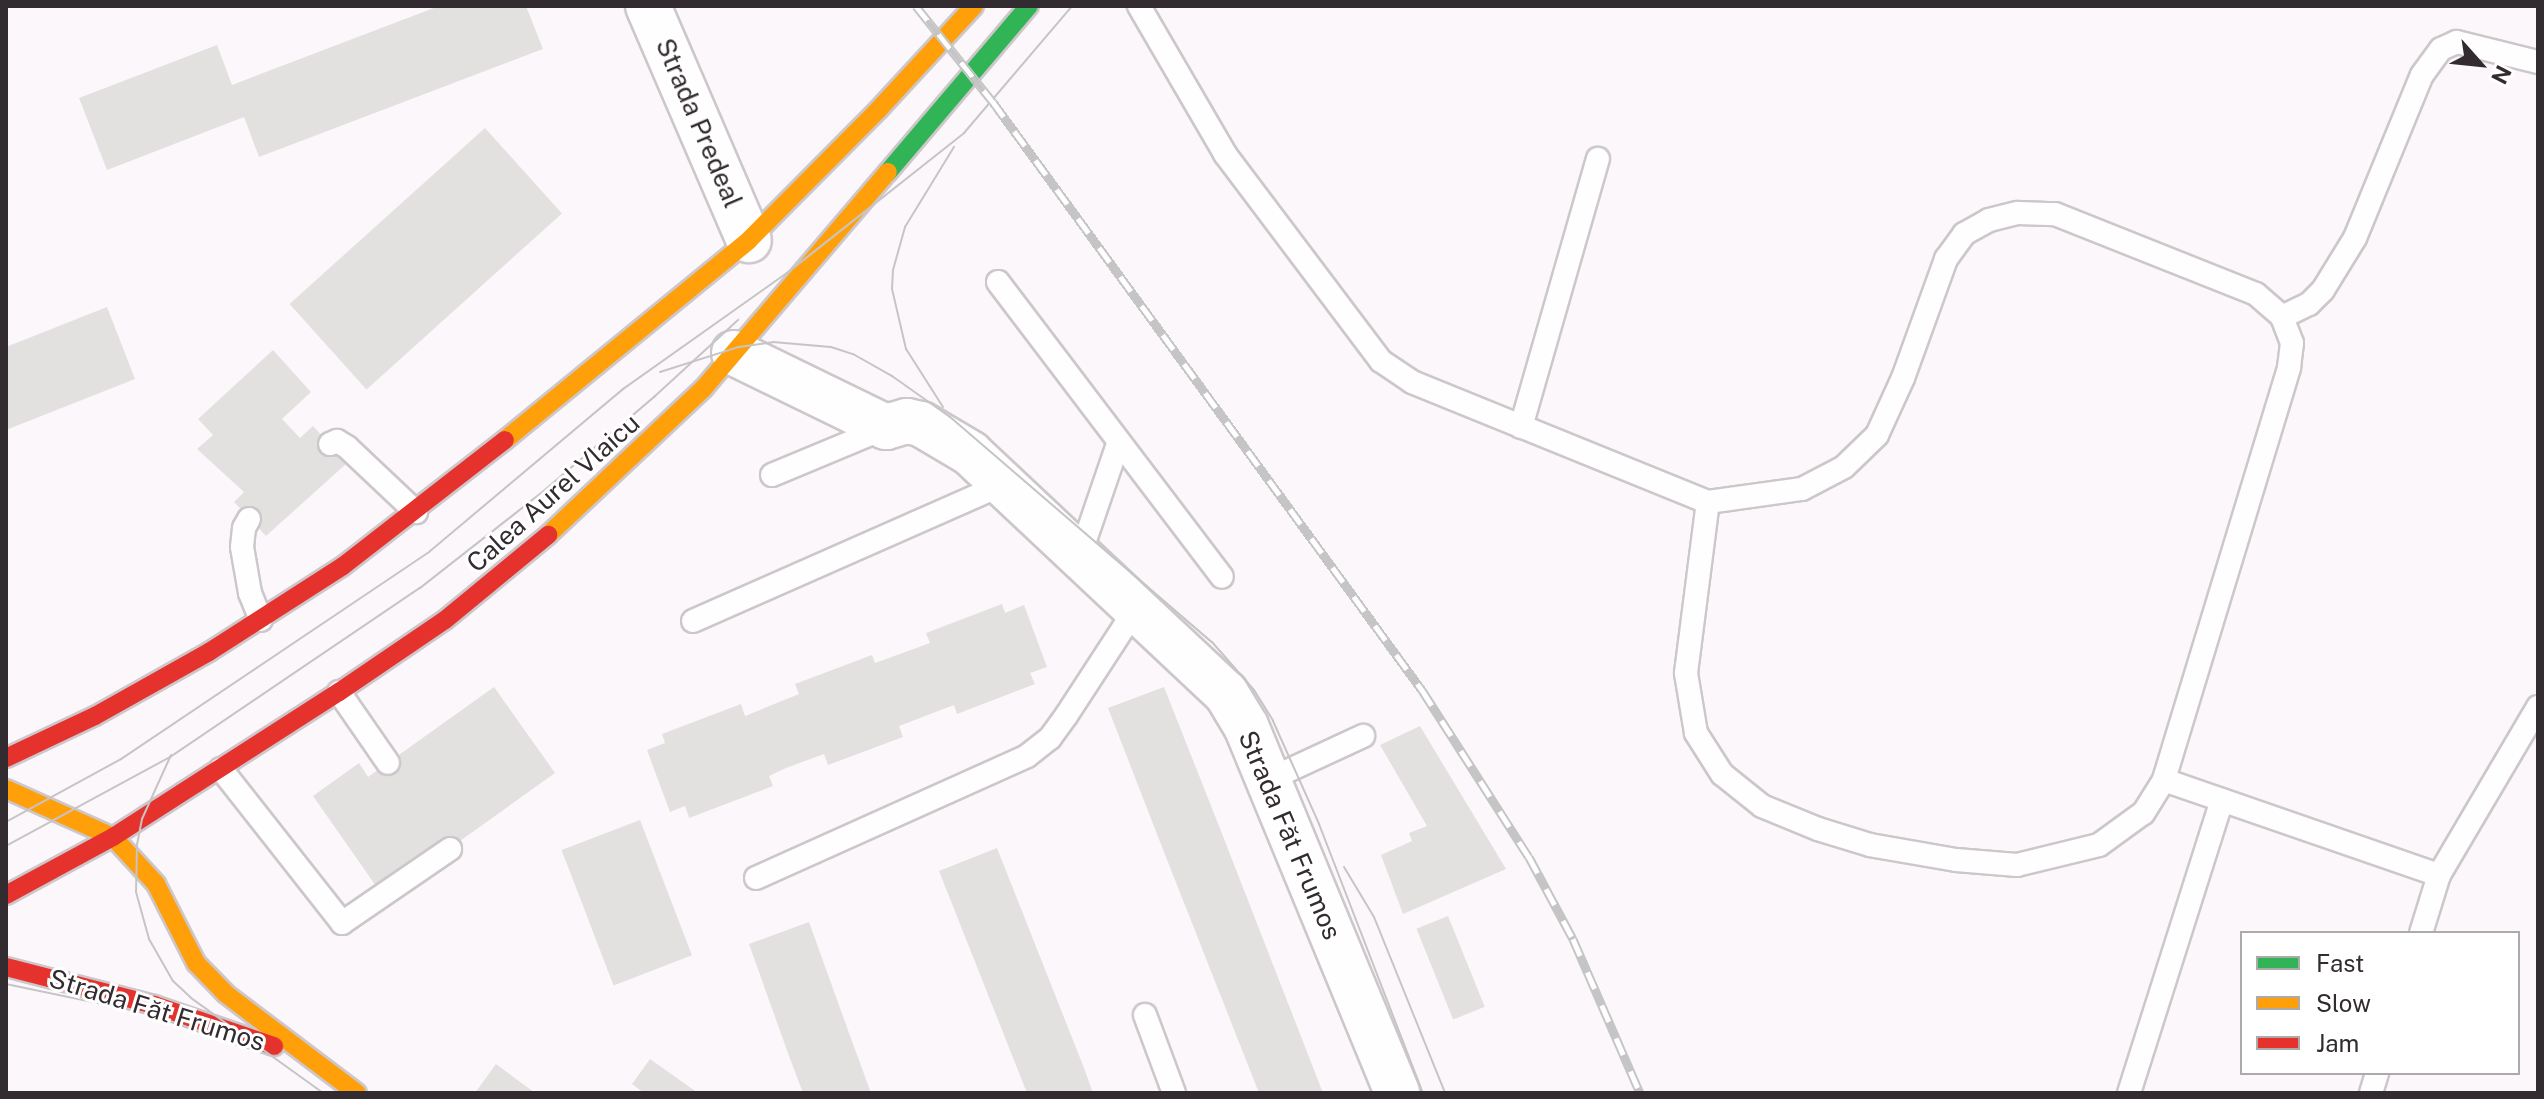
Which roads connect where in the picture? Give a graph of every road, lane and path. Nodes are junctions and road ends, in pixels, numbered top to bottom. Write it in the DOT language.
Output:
graph roads {
  1 [pos="648,6"];
  2 [pos="974,6"];
  3 [pos="1029,6"];
  4 [pos="1147,10"];
  5 [pos="2538,62"];
  6 [pos="1598,159"];
  7 [pos="749,240"];
  8 [pos="998,282"];
  9 [pos="2282,317"];
  10 [pos="734,353"];
  11 [pos="886,427"];
  12 [pos="1521,427"];
  13 [pos="330,444"];
  14 [pos="1118,444"];
  15 [pos="772,475"];
  16 [pos="1004,484"];
  17 [pos="1708,502"];
  18 [pos="416,512"];
  19 [pos="249,519"];
  20 [pos="1080,555"];
  21 [pos="1222,577"];
  22 [pos="1137,607"];
  23 [pos="261,620"];
  24 [pos="693,621"];
  25 [pos="339,692"];
  26 [pos="2538,707"];
  27 [pos="1363,736"];
  28 [pos="6,758"];
  29 [pos="388,763"];
  30 [pos="221,769"];
  31 [pos="1268,780"];
  32 [pos="2164,780"];
  33 [pos="6,789"];
  34 [pos="2222,800"];
  35 [pos="113,837"];
  36 [pos="450,849"];
  37 [pos="2439,875"];
  38 [pos="756,878"];
  39 [pos="6,895"];
  40 [pos="2422,931"];
  41 [pos="6,967"];
  42 [pos="1145,1015"];
  43 [pos="307,1057"];
  44 [pos="357,1093"];
  45 [pos="1174,1093"];
  46 [pos="1397,1093"];
  47 [pos="2129,1093"];
  1 -- 7 [label="street, Strada Predeal"];
  2 -- 7 [label="main road"];
  3 -- 10 [label="main road, Calea Aurel Vlaicu"];
  4 -- 12 [label="lane"];
  5 -- 9 [label="lane"];
  6 -- 12 [label="lane"];
  7 -- 18 [label="main road"];
  8 -- 14 [label="lane"];
  9 -- 17 [label="lane"];
  9 -- 32 [label="lane"];
  10 -- 11 [label="street"];
  10 -- 25 [label="main road, Calea Aurel Vlaicu"];
  11 -- 15 [label="lane"];
  11 -- 16 [label="street, Strada Făt Frumos"];
  12 -- 17 [label="lane"];
  13 -- 18 [label="lane"];
  14 -- 20 [label="lane"];
  14 -- 21 [label="lane"];
  16 -- 20 [label="street, Strada Făt Frumos"];
  16 -- 24 [label="lane"];
  17 -- 32 [label="lane"];
  18 -- 23 [label="main road"];
  19 -- 23 [label="lane"];
  20 -- 22 [label="street, Strada Făt Frumos"];
  22 -- 31 [label="street, Strada Făt Frumos"];
  22 -- 38 [label="lane"];
  23 -- 28 [label="main road"];
  25 -- 29 [label="lane"];
  25 -- 30 [label="main road, Calea Aurel Vlaicu"];
  26 -- 37 [label="lane"];
  27 -- 31 [label="lane"];
  30 -- 35 [label="main road, Calea Aurel Vlaicu"];
  30 -- 36 [label="lane"];
  31 -- 46 [label="street, Strada Făt Frumos"];
  32 -- 34 [label="lane"];
  33 -- 35 [label="main road, Strada Făt Frumos"];
  34 -- 37 [label="lane"];
  34 -- 47 [label="lane"];
  35 -- 39 [label="main road, Calea Aurel Vlaicu"];
  35 -- 43 [label="main road, Strada Făt Frumos"];
  37 -- 40 [label="lane"];
  41 -- 43 [label="main road, Strada Făt Frumos"];
  42 -- 45 [label="lane"];
  43 -- 44 [label="main road, Strada Făt Frumos"];
}
